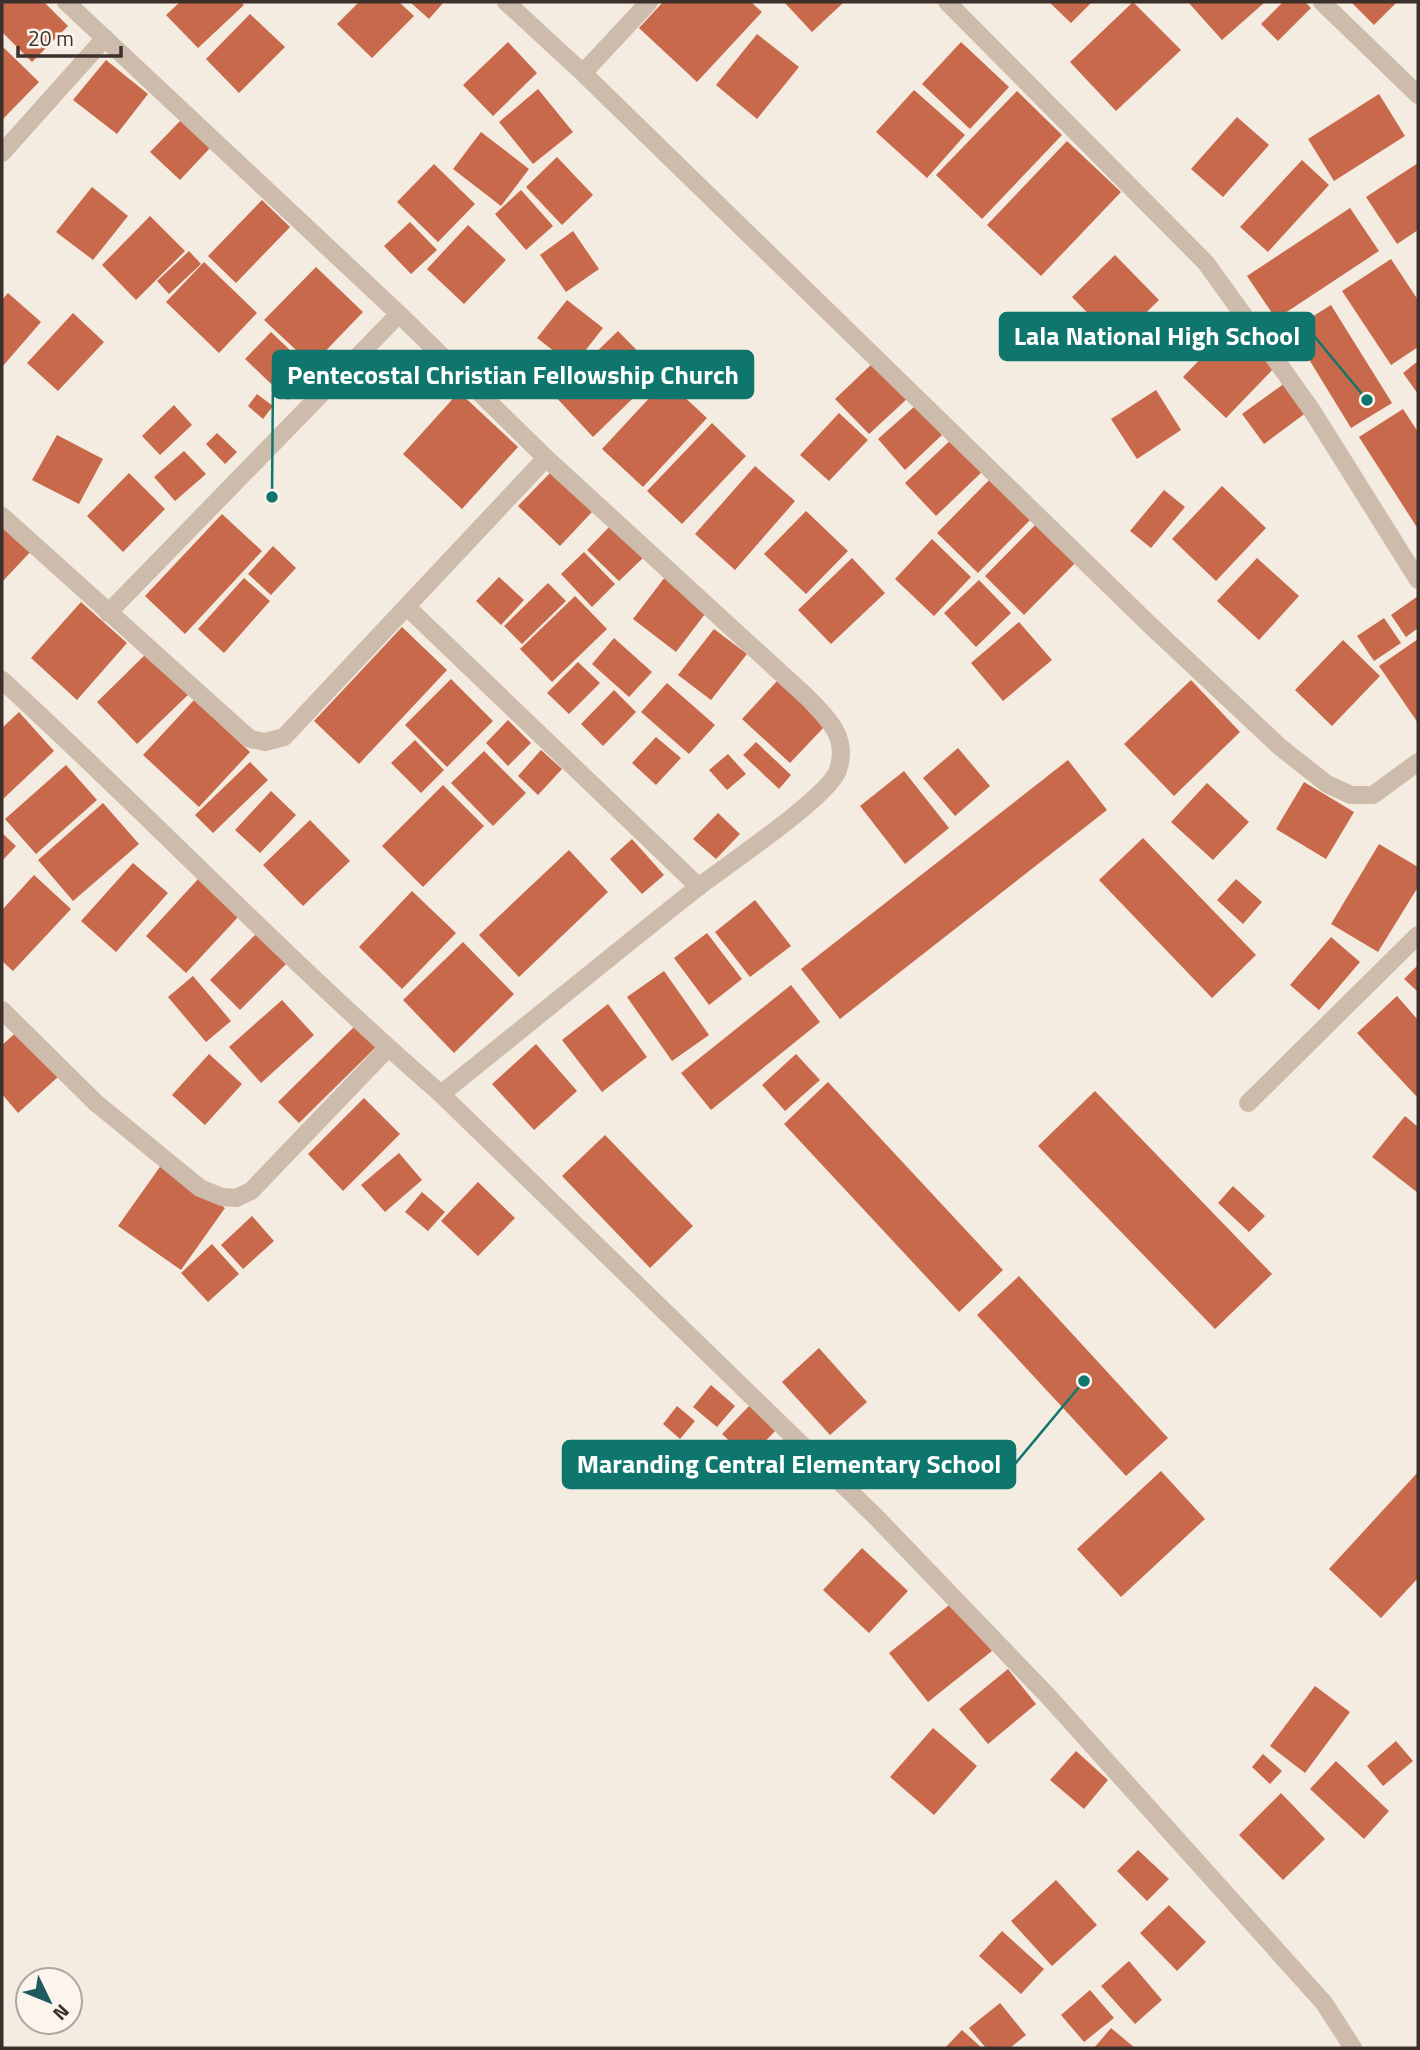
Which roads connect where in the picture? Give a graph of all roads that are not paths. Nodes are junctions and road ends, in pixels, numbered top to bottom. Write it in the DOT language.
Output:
graph roads {
  1 [pos="66,2"];
  2 [pos="506,2"];
  3 [pos="649,2"];
  4 [pos="947,2"];
  5 [pos="1322,2"];
  6 [pos="105,38"];
  7 [pos="583,73"];
  8 [pos="1418,95"];
  9 [pos="2,153"];
  10 [pos="399,314"];
  11 [pos="546,458"];
  12 [pos="2,516"];
  13 [pos="1418,580"];
  14 [pos="407,607"];
  15 [pos="108,613"];
  16 [pos="2,680"];
  17 [pos="1418,762"];
  18 [pos="699,887"];
  19 [pos="1418,935"];
  20 [pos="2,1010"];
  21 [pos="388,1048"];
  22 [pos="441,1094"];
  23 [pos="1248,1103"];
  24 [pos="1353,2048"];
  1 -- 6 [label="street"];
  2 -- 7 [label="street"];
  3 -- 7 [label="street"];
  4 -- 13 [label="street"];
  5 -- 8 [label="street"];
  6 -- 9 [label="street"];
  6 -- 10 [label="street"];
  7 -- 17 [label="street"];
  10 -- 11 [label="street"];
  10 -- 15 [label="street"];
  11 -- 14 [label="street"];
  11 -- 18 [label="street"];
  12 -- 15 [label="street"];
  14 -- 15 [label="street"];
  14 -- 18 [label="street"];
  16 -- 21 [label="street"];
  18 -- 22 [label="street"];
  19 -- 23 [label="street"];
  20 -- 21 [label="street"];
  21 -- 22 [label="street"];
  22 -- 24 [label="street"];
}
